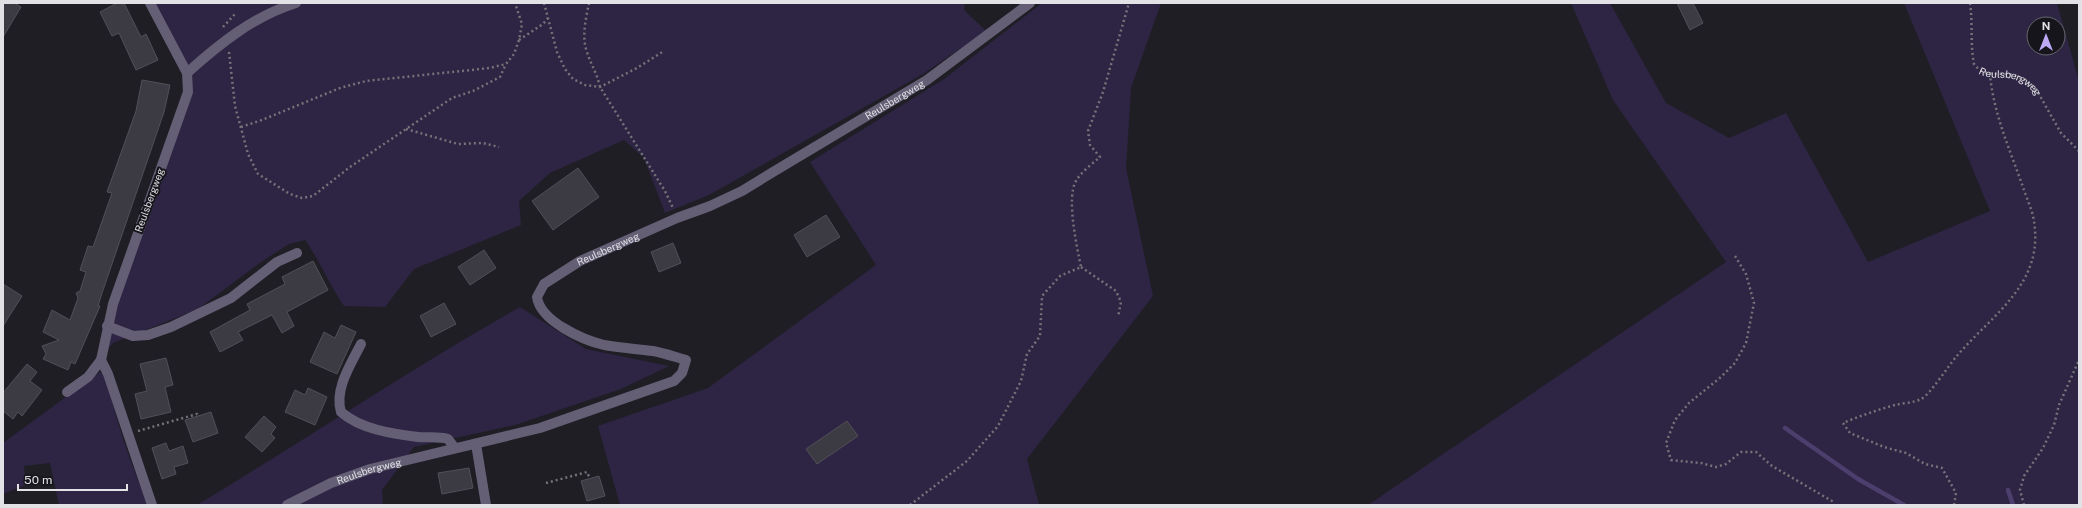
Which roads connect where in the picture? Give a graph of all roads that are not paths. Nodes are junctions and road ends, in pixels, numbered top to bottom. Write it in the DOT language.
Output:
graph roads {
  1 [pos="150,3"];
  2 [pos="296,3"];
  3 [pos="1030,3"];
  4 [pos="187,73"];
  5 [pos="297,254"];
  6 [pos="107,326"];
  7 [pos="361,344"];
  8 [pos="101,360"];
  9 [pos="67,392"];
  10 [pos="476,444"];
  11 [pos="454,447"];
  12 [pos="152,505"];
  13 [pos="287,505"];
  14 [pos="486,505"];
  1 -- 4 [label="street, Reulsbergweg"];
  2 -- 4 [label="street"];
  3 -- 10 [label="street, Reulsbergweg"];
  4 -- 6 [label="street, Reulsbergweg"];
  5 -- 6 [label="street"];
  6 -- 8 [label="street, Reulsbergweg"];
  7 -- 11 [label="street"];
  8 -- 9 [label="street"];
  8 -- 12 [label="street"];
  10 -- 11 [label="street, Reulsbergweg"];
  10 -- 14 [label="street"];
  11 -- 13 [label="street, Reulsbergweg"];
}
